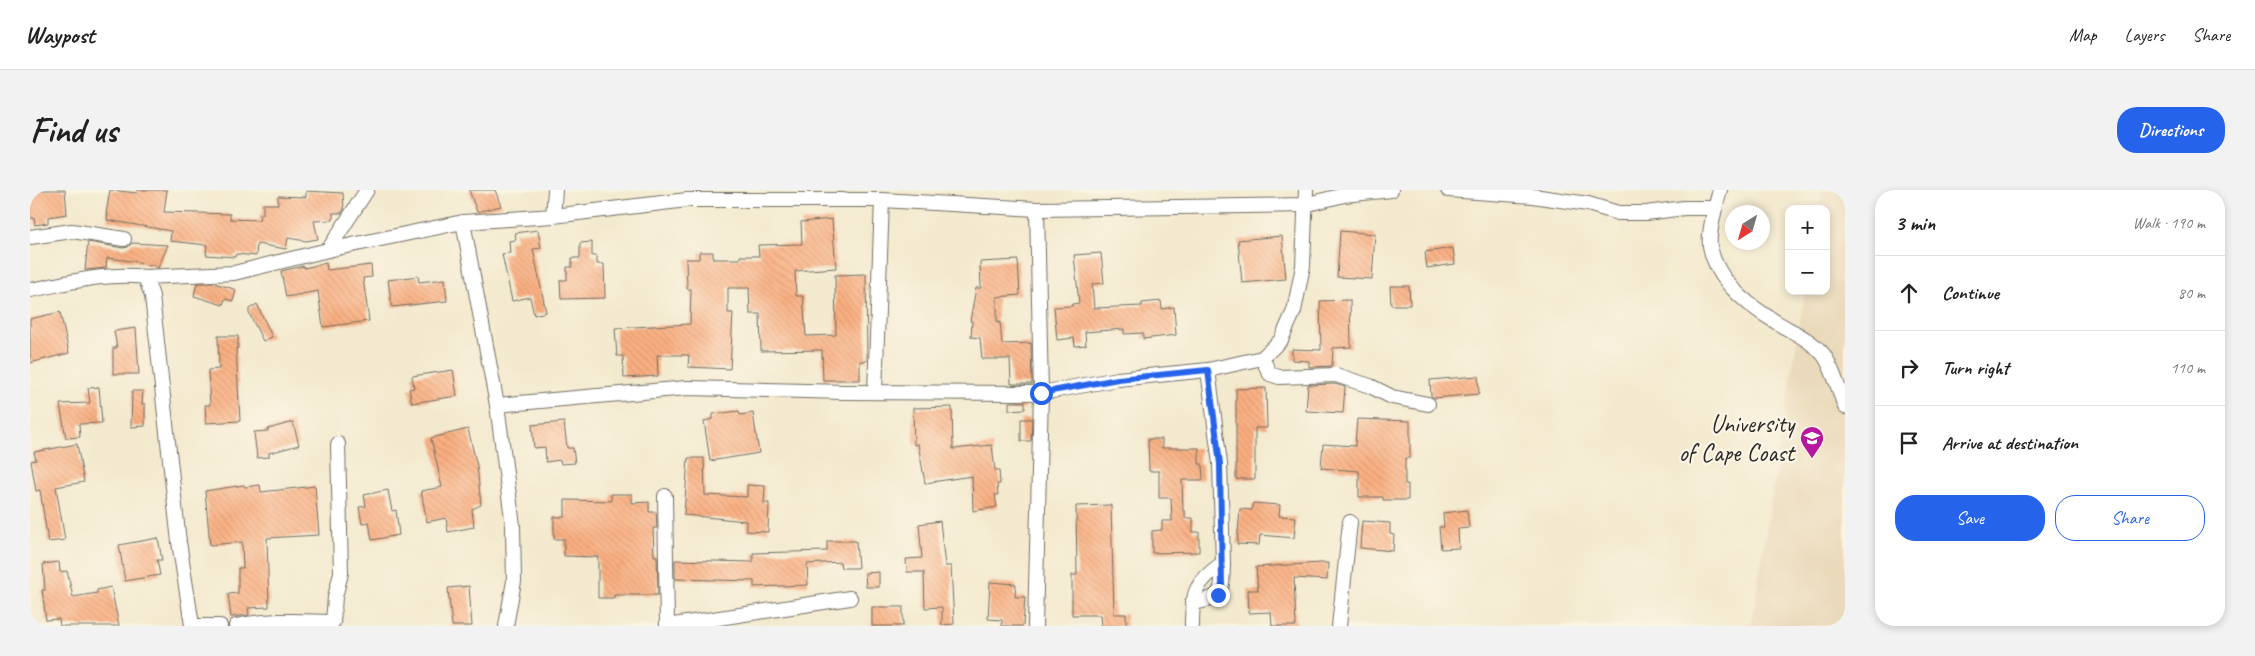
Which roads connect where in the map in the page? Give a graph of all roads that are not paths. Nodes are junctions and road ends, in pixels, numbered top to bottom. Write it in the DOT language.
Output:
graph roads {
  1 [pos="367,190"];
  2 [pos="555,190"];
  3 [pos="1306,190"];
  4 [pos="1391,190"];
  5 [pos="1448,190"];
  6 [pos="1720,190"];
  7 [pos="741,195"];
  8 [pos="882,200"];
  9 [pos="1304,205"];
  10 [pos="1715,208"];
  11 [pos="1037,209"];
  12 [pos="553,216"];
  13 [pos="463,222"];
  14 [pos="30,237"];
  15 [pos="124,239"];
  16 [pos="328,250"];
  17 [pos="145,277"];
  18 [pos="30,290"];
  19 [pos="1262,358"];
  20 [pos="1208,370"];
  21 [pos="875,392"];
  22 [pos="1041,393"];
  23 [pos="1428,404"];
  24 [pos="497,405"];
  25 [pos="1845,407"];
  26 [pos="338,444"];
  27 [pos="666,496"];
  28 [pos="1350,522"];
  29 [pos="1222,563"];
  30 [pos="850,598"];
  31 [pos="1192,603"];
  32 [pos="334,624"];
  33 [pos="192,625"];
  34 [pos="220,626"];
  35 [pos="236,626"];
  36 [pos="506,626"];
  37 [pos="667,626"];
  38 [pos="1035,626"];
  39 [pos="1192,626"];
  40 [pos="1339,626"];
  1 -- 16 [label="street"];
  2 -- 12 [label="street"];
  3 -- 9 [label="street"];
  4 -- 9 [label="street"];
  5 -- 10 [label="street"];
  6 -- 10 [label="street"];
  7 -- 8 [label="street"];
  7 -- 12 [label="street"];
  8 -- 11 [label="street"];
  8 -- 21 [label="street"];
  9 -- 11 [label="street"];
  9 -- 19 [label="street"];
  10 -- 25 [label="street"];
  11 -- 22 [label="street"];
  12 -- 13 [label="street"];
  13 -- 16 [label="street"];
  13 -- 24 [label="street"];
  14 -- 15 [label="street"];
  16 -- 17 [label="street"];
  17 -- 18 [label="street"];
  17 -- 33 [label="street"];
  19 -- 20 [label="street"];
  19 -- 23 [label="street"];
  20 -- 22 [label="street"];
  20 -- 29 [label="street"];
  21 -- 22 [label="street"];
  21 -- 24 [label="street"];
  22 -- 38 [label="street"];
  24 -- 36 [label="street"];
  26 -- 32 [label="street"];
  27 -- 37 [label="street"];
  28 -- 40 [label="street"];
  29 -- 31 [label="street"];
  29 -- 31 [label="street"];
  30 -- 37 [label="street"];
  31 -- 39 [label="street"];
  32 -- 35 [label="street"];
  33 -- 34 [label="street"];
}
